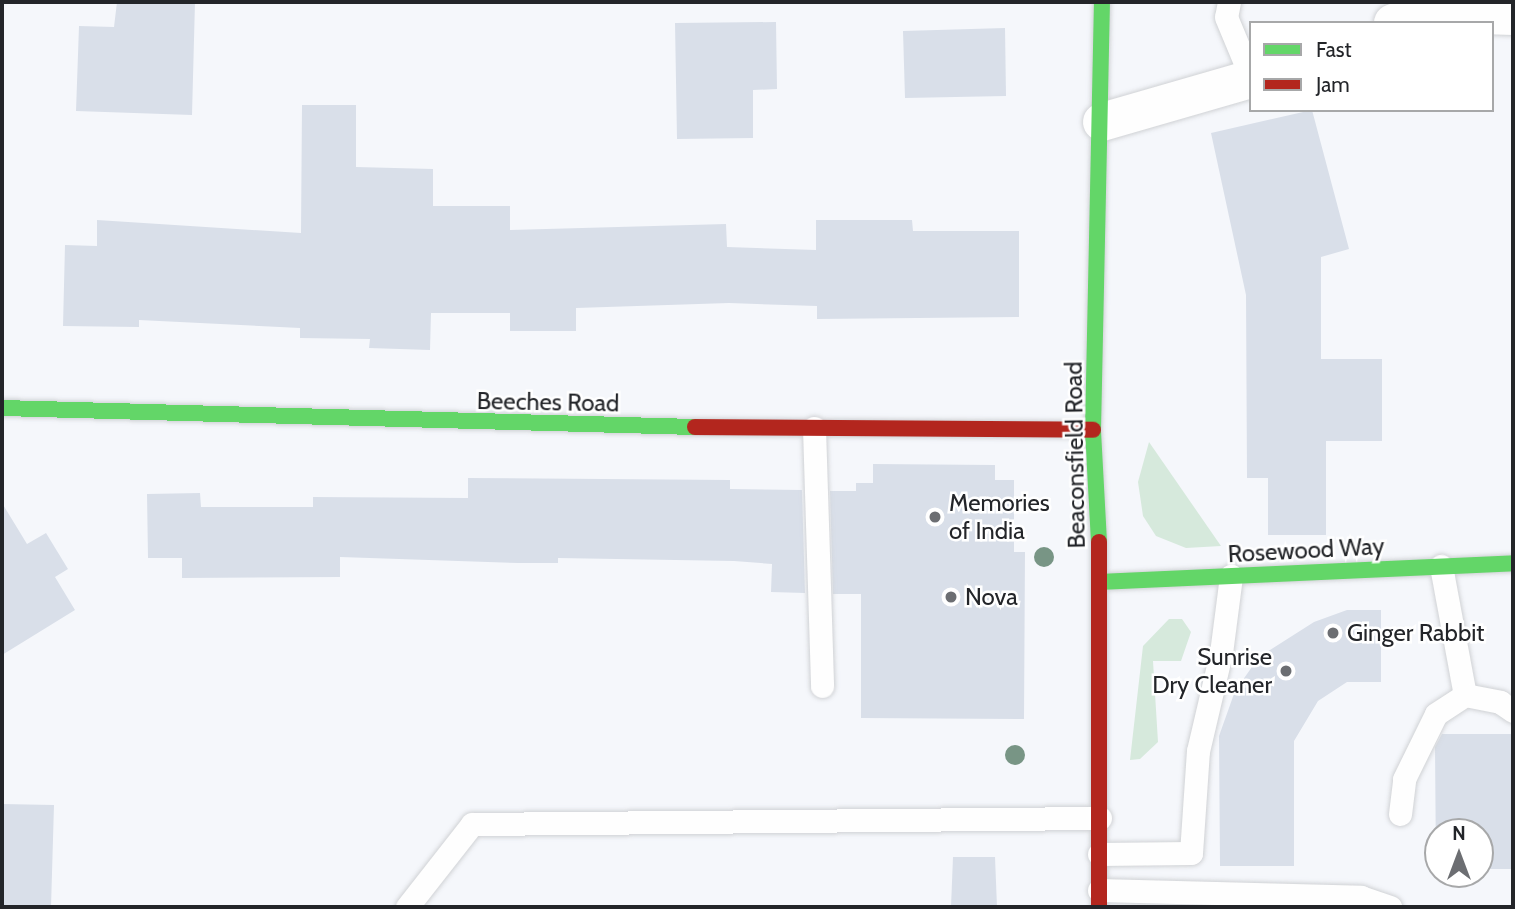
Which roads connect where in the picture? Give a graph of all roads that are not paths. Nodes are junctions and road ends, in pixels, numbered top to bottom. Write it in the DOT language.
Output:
graph roads {
  1 [pos="1102,2"];
  2 [pos="1229,2"];
  3 [pos="1513,16"];
  4 [pos="1399,21"];
  5 [pos="1249,73"];
  6 [pos="1249,79"];
  7 [pos="1101,122"];
  8 [pos="2,408"];
  9 [pos="814,428"];
  10 [pos="1093,430"];
  11 [pos="1513,564"];
  12 [pos="1441,566"];
  13 [pos="1231,576"];
  14 [pos="1101,582"];
  15 [pos="822,686"];
  16 [pos="1465,695"];
  17 [pos="1513,711"];
  18 [pos="1400,814"];
  19 [pos="1100,818"];
  20 [pos="1100,854"];
  21 [pos="1099,898"];
  22 [pos="407,907"];
  23 [pos="1390,907"];
  1 -- 7 [label="street, Beaconsfield Road"];
  2 -- 5 [label="lane"];
  3 -- 4 [label="street"];
  6 -- 7 [label="street"];
  7 -- 10 [label="street, Beaconsfield Road"];
  8 -- 9 [label="street, Beeches Road"];
  9 -- 10 [label="street, Beeches Road"];
  9 -- 15 [label="lane"];
  10 -- 14 [label="street, Beaconsfield Road"];
  11 -- 12 [label="street, Rosewood Way"];
  12 -- 13 [label="street, Rosewood Way"];
  12 -- 16 [label="lane"];
  13 -- 14 [label="street, Rosewood Way"];
  13 -- 20 [label="lane"];
  14 -- 19 [label="street, Beaconsfield Road"];
  16 -- 17 [label="lane"];
  16 -- 18 [label="lane"];
  19 -- 20 [label="street, Beaconsfield Road"];
  19 -- 22 [label="lane"];
  20 -- 21 [label="street, Beaconsfield Road"];
  21 -- 23 [label="lane"];
}
